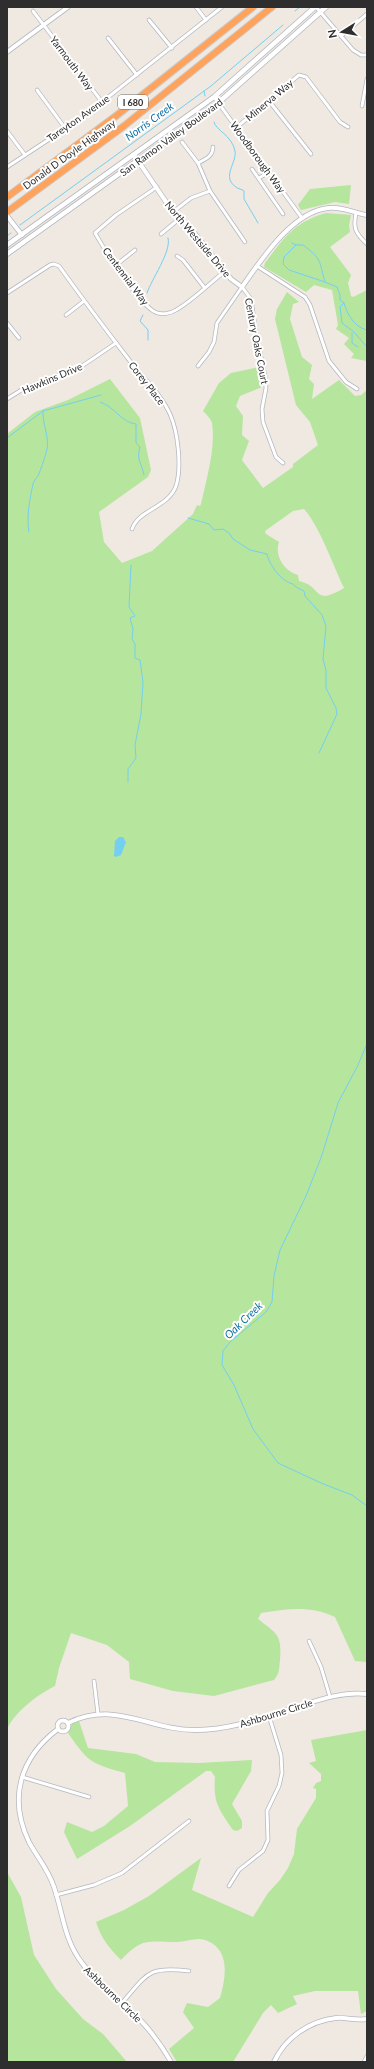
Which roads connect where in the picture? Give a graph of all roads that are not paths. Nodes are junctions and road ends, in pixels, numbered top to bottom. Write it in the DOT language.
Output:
graph roads {
  1 [pos="68,7"];
  2 [pos="196,7"];
  3 [pos="222,7"];
  4 [pos="253,7"];
  5 [pos="272,7"];
  6 [pos="315,7"];
  7 [pos="326,7"];
  8 [pos="33,11"];
  9 [pos="320,12"];
  10 [pos="367,14"];
  11 [pos="149,20"];
  12 [pos="206,20"];
  13 [pos="43,24"];
  14 [pos="341,36"];
  15 [pos="108,38"];
  16 [pos="172,48"];
  17 [pos="7,51"];
  18 [pos="367,55"];
  19 [pos="137,75"];
  20 [pos="367,79"];
  21 [pos="37,90"];
  22 [pos="214,97"];
  23 [pos="269,101"];
  24 [pos="102,102"];
  25 [pos="218,103"];
  26 [pos="362,106"];
  27 [pos="237,127"];
  28 [pos="348,127"];
  29 [pos="66,128"];
  30 [pos="7,131"];
  31 [pos="182,142"];
  32 [pos="213,147"];
  33 [pos="311,154"];
  34 [pos="25,155"];
  35 [pos="134,155"];
  36 [pos="139,161"];
  37 [pos="198,163"];
  38 [pos="7,167"];
  39 [pos="252,169"];
  40 [pos="269,172"];
  41 [pos="259,178"];
  42 [pos="157,187"];
  43 [pos="210,191"];
  44 [pos="9,195"];
  45 [pos="7,212"];
  46 [pos="173,212"];
  47 [pos="356,212"];
  48 [pos="283,214"];
  49 [pos="367,215"];
  50 [pos="7,216"];
  51 [pos="302,218"];
  52 [pos="179,219"];
  53 [pos="161,234"];
  54 [pos="22,235"];
  55 [pos="26,241"];
  56 [pos="245,242"];
  57 [pos="367,244"];
  58 [pos="7,246"];
  59 [pos="135,250"];
  60 [pos="7,254"];
  61 [pos="176,256"];
  62 [pos="116,265"];
  63 [pos="258,266"];
  64 [pos="224,272"];
  65 [pos="204,287"];
  66 [pos="242,287"];
  67 [pos="7,293"];
  68 [pos="84,301"];
  69 [pos="66,315"];
  70 [pos="7,323"];
  71 [pos="19,338"];
  72 [pos="116,344"];
  73 [pos="198,366"];
  74 [pos="358,389"];
  75 [pos="7,399"];
  76 [pos="283,463"];
  77 [pos="132,530"];
  78 [pos="309,1641"];
  79 [pos="94,1681"];
  80 [pos="367,1694"];
  81 [pos="330,1697"];
  82 [pos="98,1714"];
  83 [pos="269,1716"];
  84 [pos="68,1723"];
  85 [pos="58,1729"];
  86 [pos="22,1777"];
  87 [pos="89,1797"];
  88 [pos="189,1822"];
  89 [pos="229,1886"];
  90 [pos="56,1895"];
  91 [pos="189,1971"];
  92 [pos="122,2004"];
  93 [pos="367,2019"];
  94 [pos="367,2056"];
  95 [pos="172,2062"];
  96 [pos="274,2062"];
  97 [pos="364,2062"];
  1 -- 13 [label="street"];
  2 -- 12 [label="street"];
  3 -- 12 [label="street, Tareyton Avenue"];
  4 -- 44 [label="highway, Donald D Doyle Highway / I 680"];
  5 -- 45 [label="highway, Donald D Doyle Highway / I 680"];
  6 -- 9 [label="street"];
  6 -- 22 [label="main road, San Ramon Valley Boulevard"];
  7 -- 9 [label="main road, San Ramon Valley Boulevard"];
  8 -- 13 [label="street, Yarmouth Way"];
  9 -- 14 [label="street"];
  9 -- 25 [label="main road, San Ramon Valley Boulevard"];
  10 -- 14 [label="street"];
  11 -- 16 [label="street"];
  12 -- 16 [label="street, Tareyton Avenue"];
  13 -- 17 [label="street"];
  13 -- 24 [label="street, Yarmouth Way"];
  14 -- 18 [label="street"];
  15 -- 19 [label="street"];
  16 -- 19 [label="street, Tareyton Avenue"];
  19 -- 24 [label="street, Tareyton Avenue"];
  20 -- 26 [label="street"];
  21 -- 29 [label="street"];
  22 -- 25 [label="street, Woodborough Way"];
  22 -- 35 [label="main road, San Ramon Valley Boulevard"];
  23 -- 27 [label="street, Minerva Way"];
  23 -- 28 [label="street, Minerva Way"];
  23 -- 33 [label="street"];
  24 -- 29 [label="street, Tareyton Avenue"];
  25 -- 27 [label="street, Woodborough Way"];
  25 -- 36 [label="main road, San Ramon Valley Boulevard"];
  27 -- 40 [label="street, Woodborough Way"];
  29 -- 34 [label="street, Tareyton Avenue"];
  30 -- 34 [label="street"];
  31 -- 37 [label="street"];
  32 -- 37 [label="street"];
  34 -- 38 [label="street, Tareyton Avenue"];
  35 -- 36 [label="street, North Westside Drive"];
  35 -- 54 [label="main road, San Ramon Valley Boulevard"];
  36 -- 42 [label="street, North Westside Drive"];
  36 -- 55 [label="main road, San Ramon Valley Boulevard"];
  37 -- 43 [label="street"];
  39 -- 41 [label="street"];
  40 -- 41 [label="street"];
  40 -- 51 [label="street, Woodborough Way"];
  41 -- 48 [label="street"];
  42 -- 46 [label="street, North Westside Drive"];
  42 -- 62 [label="street, Centennial Way"];
  43 -- 46 [label="street"];
  43 -- 56 [label="street"];
  46 -- 52 [label="street, North Westside Drive"];
  47 -- 49 [label="street"];
  47 -- 51 [label="street"];
  47 -- 57 [label="street"];
  50 -- 54 [label="street"];
  51 -- 63 [label="street"];
  52 -- 53 [label="street"];
  52 -- 64 [label="street, North Westside Drive"];
  54 -- 55 [label="street"];
  54 -- 58 [label="main road, San Ramon Valley Boulevard"];
  55 -- 60 [label="main road, San Ramon Valley Boulevard"];
  59 -- 62 [label="street"];
  61 -- 65 [label="street"];
  62 -- 65 [label="street, Centennial Way"];
  63 -- 66 [label="street"];
  63 -- 74 [label="street"];
  64 -- 65 [label="street, Centennial Way"];
  64 -- 66 [label="street, North Westside Drive"];
  66 -- 73 [label="street"];
  66 -- 76 [label="street, Century Oaks Court"];
  67 -- 68 [label="street, Corey Place"];
  68 -- 69 [label="street"];
  68 -- 72 [label="street, Corey Place"];
  70 -- 71 [label="street"];
  72 -- 75 [label="street, Hawkins Drive"];
  72 -- 77 [label="street, Corey Place"];
  78 -- 81 [label="street"];
  79 -- 82 [label="street"];
  80 -- 81 [label="street, Ashbourne Circle"];
  81 -- 83 [label="street, Ashbourne Circle"];
  82 -- 83 [label="street, Ashbourne Circle"];
  82 -- 84 [label="street, Ashbourne Circle"];
  83 -- 89 [label="street"];
  84 -- 85 [label="street, Ashbourne Circle"];
  84 -- 85 [label="street, Ashbourne Circle"];
  85 -- 86 [label="street, Ashbourne Circle"];
  86 -- 87 [label="street"];
  86 -- 90 [label="street, Ashbourne Circle"];
  88 -- 90 [label="street"];
  90 -- 92 [label="street, Ashbourne Circle"];
  91 -- 92 [label="street"];
  92 -- 95 [label="street, Ashbourne Circle"];
  93 -- 96 [label="street"];
  94 -- 97 [label="street"];
}
